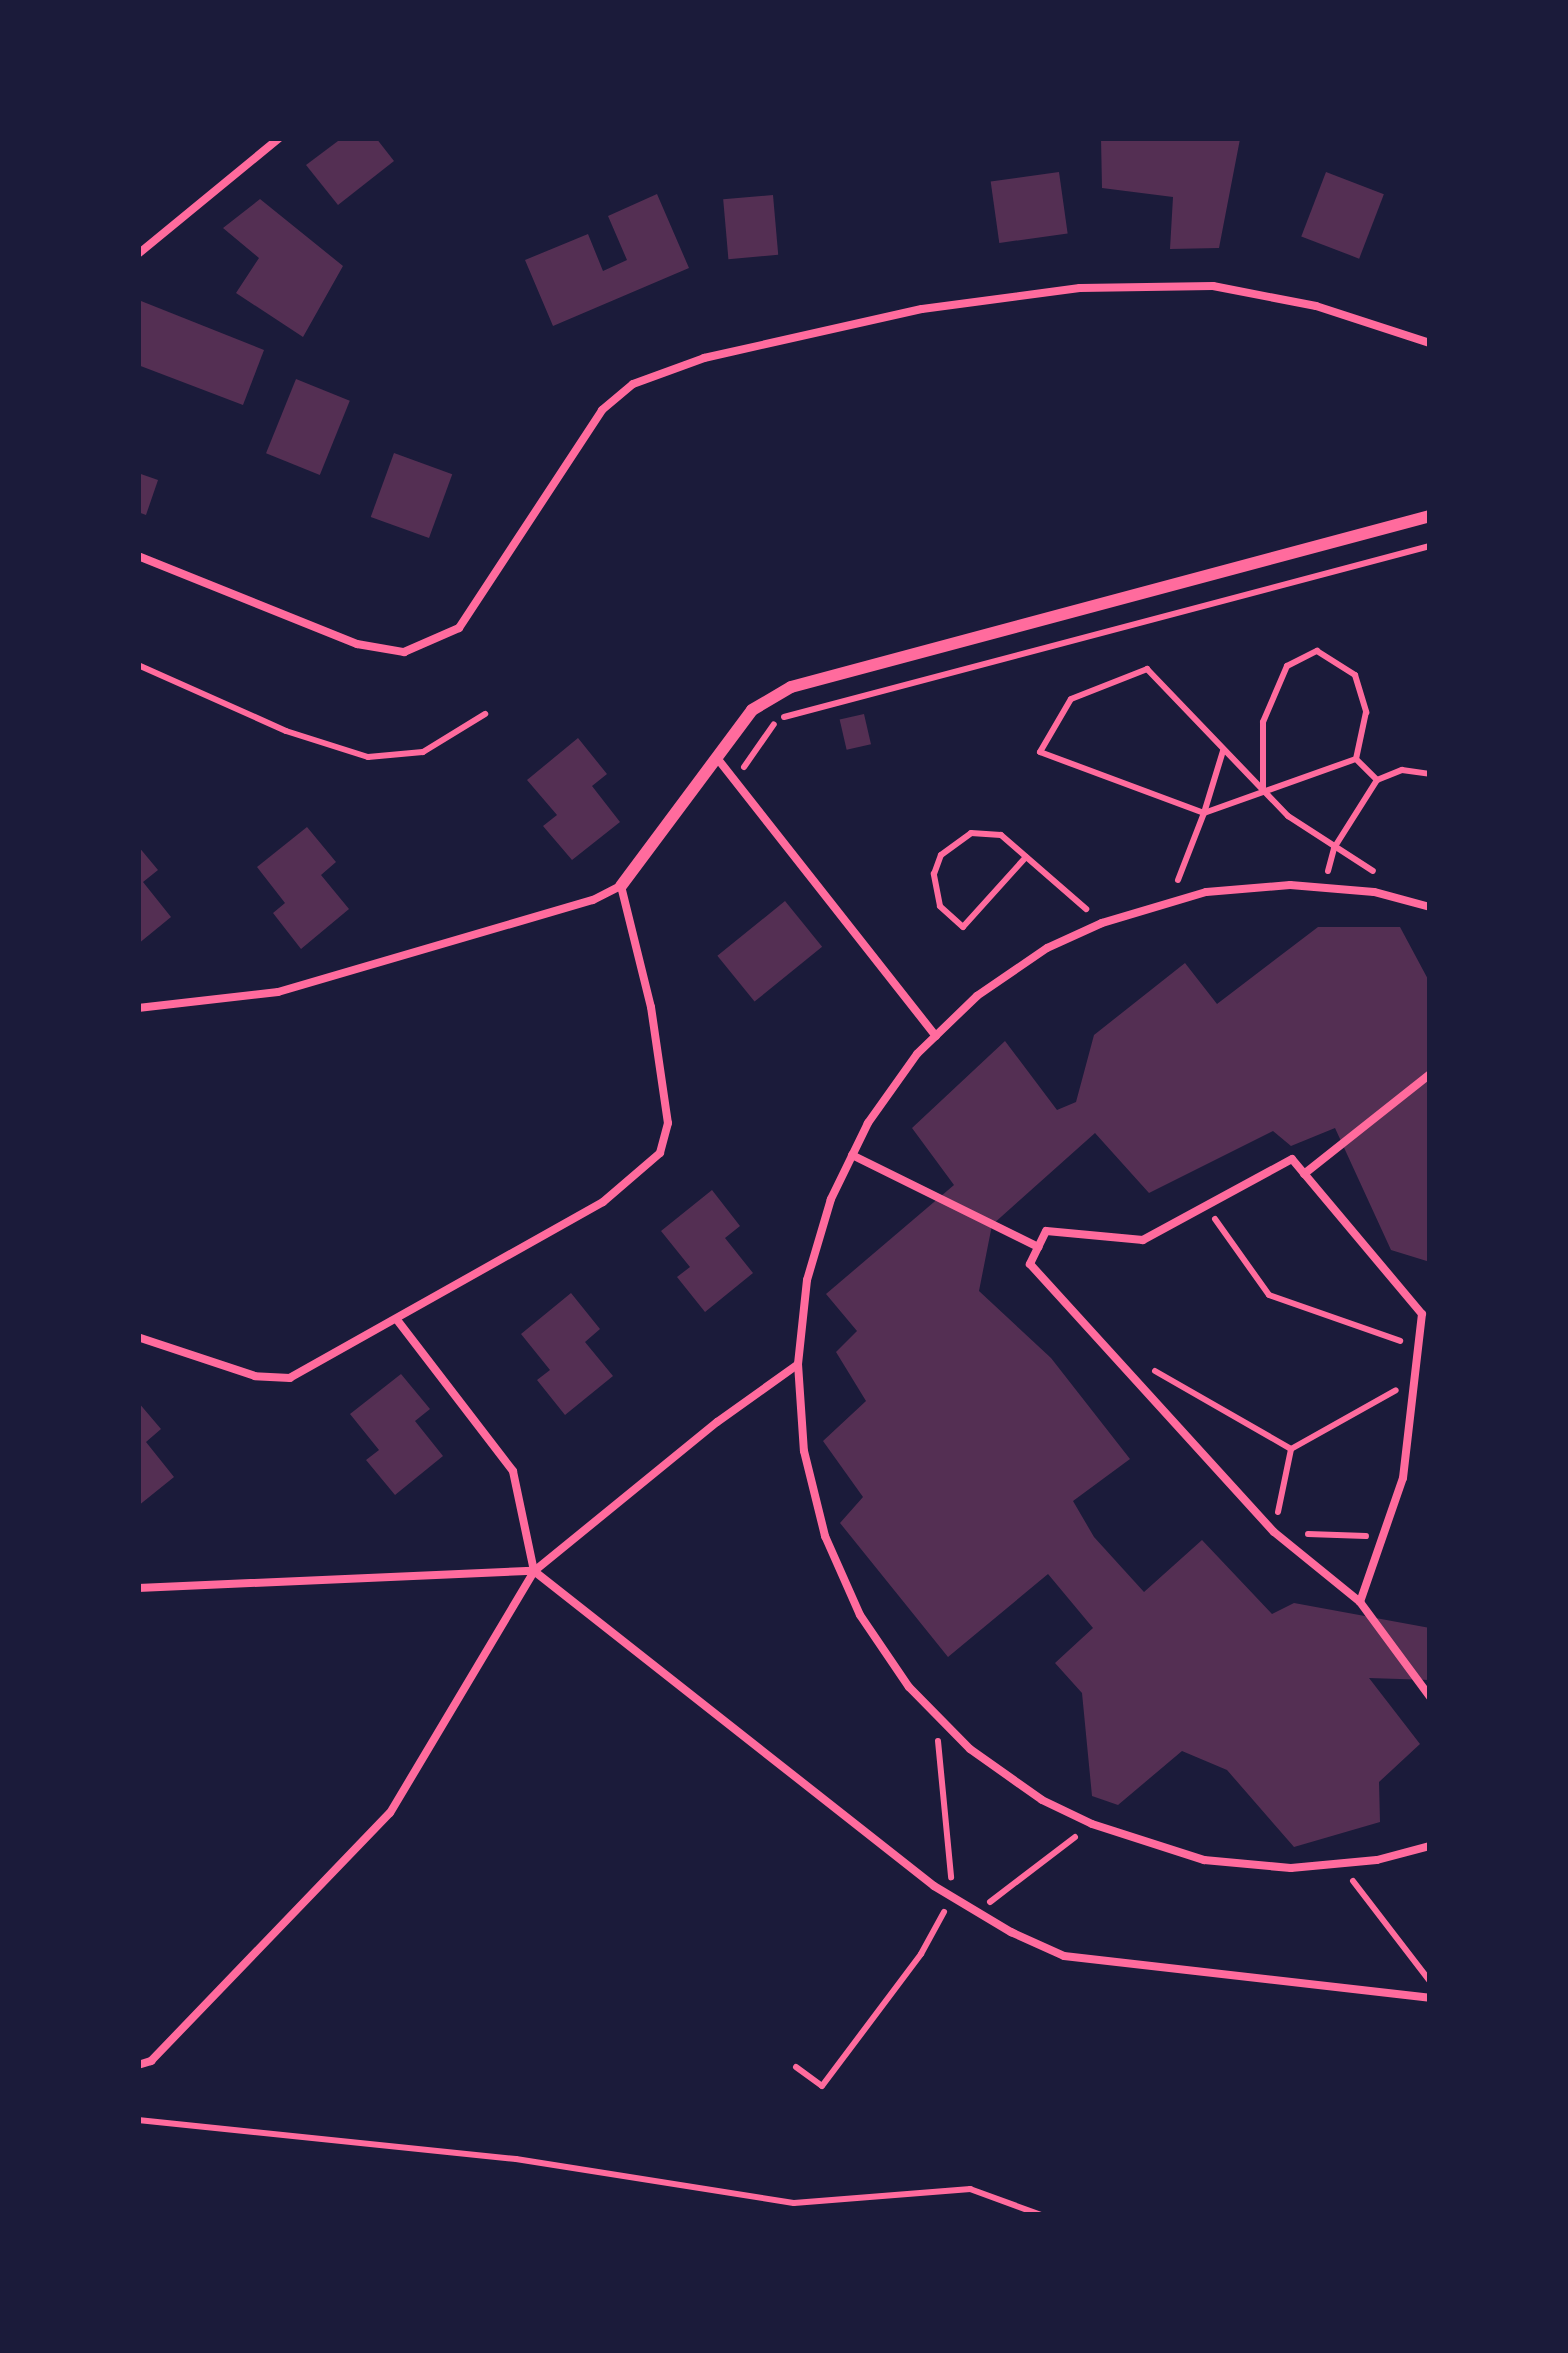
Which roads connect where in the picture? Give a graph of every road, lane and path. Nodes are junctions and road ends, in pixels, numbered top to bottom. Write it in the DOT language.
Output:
graph roads {
  1 [pos="279,138"];
  2 [pos="138,254"];
  3 [pos="1430,343"];
  4 [pos="1430,516"];
  5 [pos="1430,545"];
  6 [pos="138,556"];
  7 [pos="138,665"];
  8 [pos="485,715"];
  9 [pos="1223,751"];
  10 [pos="717,758"];
  11 [pos="1356,759"];
  12 [pos="1430,774"];
  13 [pos="1377,779"];
  14 [pos="758,785"];
  15 [pos="1263,793"];
  16 [pos="1204,813"];
  17 [pos="1334,848"];
  18 [pos="1026,857"];
  19 [pos="1376,872"];
  20 [pos="621,886"];
  21 [pos="1323,888"];
  22 [pos="1171,901"];
  23 [pos="1430,907"];
  24 [pos="1102,923"];
  25 [pos="138,1008"];
  26 [pos="936,1036"];
  27 [pos="1430,1075"];
  28 [pos="852,1155"];
  29 [pos="1304,1174"];
  30 [pos="1206,1206"];
  31 [pos="1038,1247"];
  32 [pos="397,1320"];
  33 [pos="138,1337"];
  34 [pos="1418,1347"];
  35 [pos="798,1364"];
  36 [pos="1154,1370"];
  37 [pos="1415,1379"];
  38 [pos="1291,1449"];
  39 [pos="1274,1532"];
  40 [pos="1383,1537"];
  41 [pos="534,1571"];
  42 [pos="138,1588"];
  43 [pos="1360,1602"];
  44 [pos="1430,1697"];
  45 [pos="935,1713"];
  46 [pos="1092,1824"];
  47 [pos="1430,1846"];
  48 [pos="1340,1863"];
  49 [pos="952,1898"];
  50 [pos="977,1912"];
  51 [pos="1430,1981"];
  52 [pos="1430,1998"];
  53 [pos="138,2066"];
  54 [pos="796,2067"];
  55 [pos="138,2120"];
  56 [pos="1041,2215"];
  1 -- 2 [label="lane"];
  3 -- 6 [label="lane"];
  4 -- 10 [label="street"];
  5 -- 14 [label="path"];
  7 -- 8 [label="path"];
  9 -- 15 [label="path"];
  9 -- 16 [label="path"];
  9 -- 16 [label="path"];
  10 -- 20 [label="street"];
  10 -- 26 [label="lane"];
  11 -- 13 [label="path"];
  11 -- 15 [label="path"];
  11 -- 15 [label="path"];
  12 -- 13 [label="path"];
  13 -- 17 [label="path"];
  15 -- 16 [label="path"];
  15 -- 17 [label="path"];
  16 -- 22 [label="path"];
  17 -- 19 [label="path"];
  17 -- 21 [label="path"];
  18 -- 18 [label="path"];
  18 -- 24 [label="path"];
  20 -- 25 [label="lane"];
  20 -- 32 [label="lane"];
  21 -- 22 [label="lane"];
  21 -- 23 [label="lane"];
  22 -- 24 [label="lane"];
  24 -- 26 [label="lane"];
  26 -- 28 [label="lane"];
  27 -- 29 [label="lane"];
  28 -- 31 [label="lane"];
  28 -- 35 [label="lane"];
  29 -- 30 [label="lane"];
  29 -- 34 [label="lane"];
  30 -- 31 [label="lane"];
  30 -- 34 [label="path"];
  31 -- 39 [label="lane"];
  32 -- 33 [label="lane"];
  32 -- 41 [label="lane"];
  34 -- 37 [label="lane"];
  35 -- 41 [label="lane"];
  35 -- 45 [label="lane"];
  36 -- 38 [label="path"];
  37 -- 38 [label="path"];
  37 -- 40 [label="lane"];
  38 -- 39 [label="path"];
  39 -- 40 [label="path"];
  39 -- 43 [label="lane"];
  40 -- 43 [label="lane"];
  41 -- 42 [label="lane"];
  41 -- 49 [label="lane"];
  41 -- 53 [label="lane"];
  43 -- 44 [label="lane"];
  45 -- 46 [label="lane"];
  45 -- 49 [label="path"];
  46 -- 48 [label="lane"];
  46 -- 50 [label="path"];
  47 -- 48 [label="lane"];
  48 -- 51 [label="path"];
  49 -- 50 [label="lane"];
  49 -- 54 [label="path"];
  50 -- 52 [label="lane"];
  55 -- 56 [label="path"];
}
